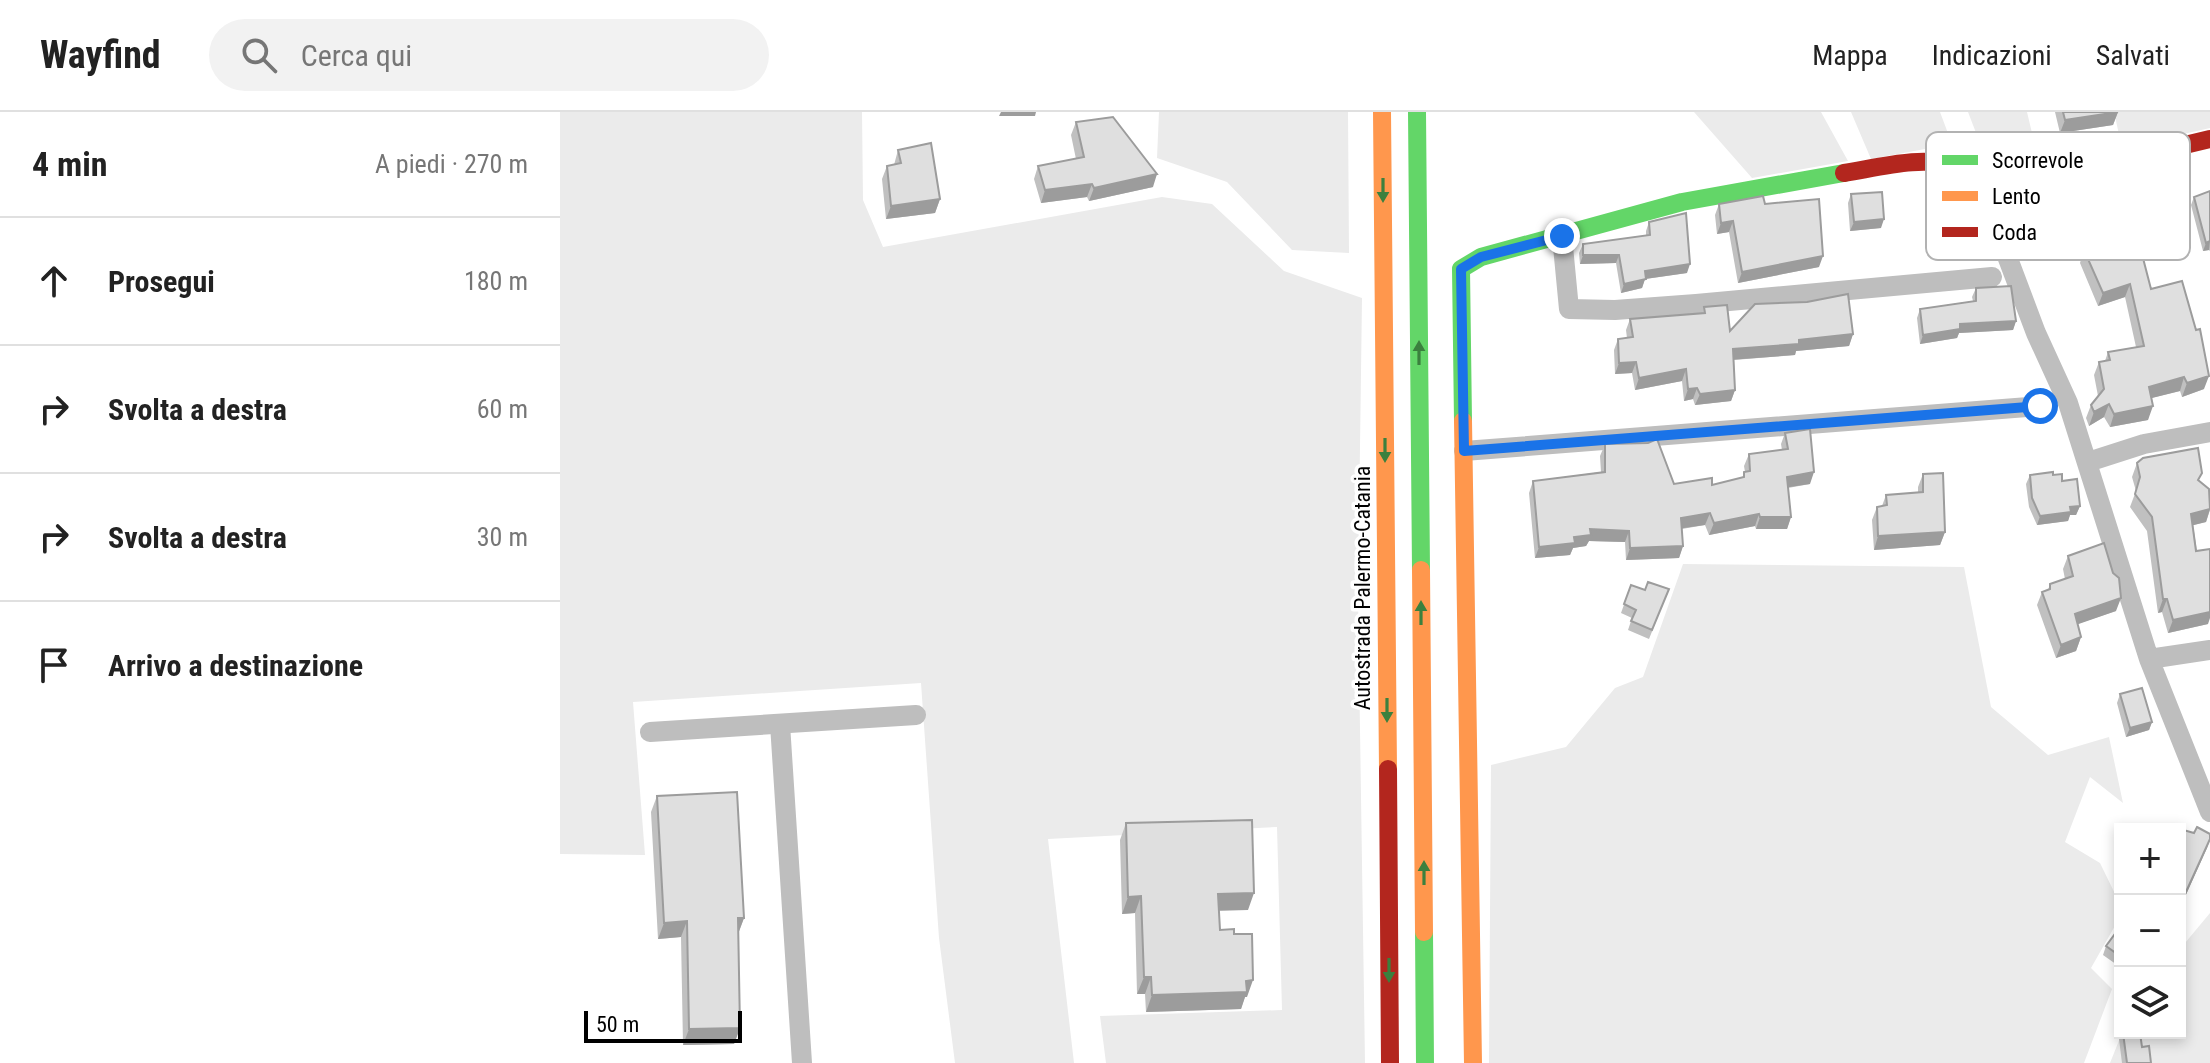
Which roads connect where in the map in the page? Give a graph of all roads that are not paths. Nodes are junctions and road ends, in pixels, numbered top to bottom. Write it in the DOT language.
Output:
graph roads {
  1 [pos="1382,112"];
  2 [pos="1417,112"];
  3 [pos="2210,139"];
  4 [pos="2190,144"];
  5 [pos="1926,162"];
  6 [pos="1562,236"];
  7 [pos="2009,260"];
  8 [pos="1992,277"];
  9 [pos="2040,406"];
  10 [pos="2210,432"];
  11 [pos="1464,451"];
  12 [pos="2088,462"];
  13 [pos="2210,650"];
  14 [pos="2149,659"];
  15 [pos="916,715"];
  16 [pos="780,724"];
  17 [pos="650,732"];
  18 [pos="2210,812"];
  19 [pos="802,1063"];
  20 [pos="1390,1063"];
  21 [pos="1425,1063"];
  22 [pos="1473,1063"];
  1 -- 20 [label="main road, Autostrada Palermo-Catania, one-way"];
  21 -- 2 [label="main road, one-way"];
  3 -- 4 [label="main road"];
  5 -- 6 [label="main road"];
  6 -- 8 [label="street"];
  6 -- 11 [label="main road"];
  7 -- 12 [label="street"];
  9 -- 11 [label="street"];
  10 -- 12 [label="street"];
  11 -- 22 [label="main road"];
  12 -- 14 [label="street"];
  13 -- 14 [label="street"];
  14 -- 18 [label="street"];
  15 -- 16 [label="street"];
  16 -- 17 [label="street"];
  16 -- 19 [label="street"];
}
